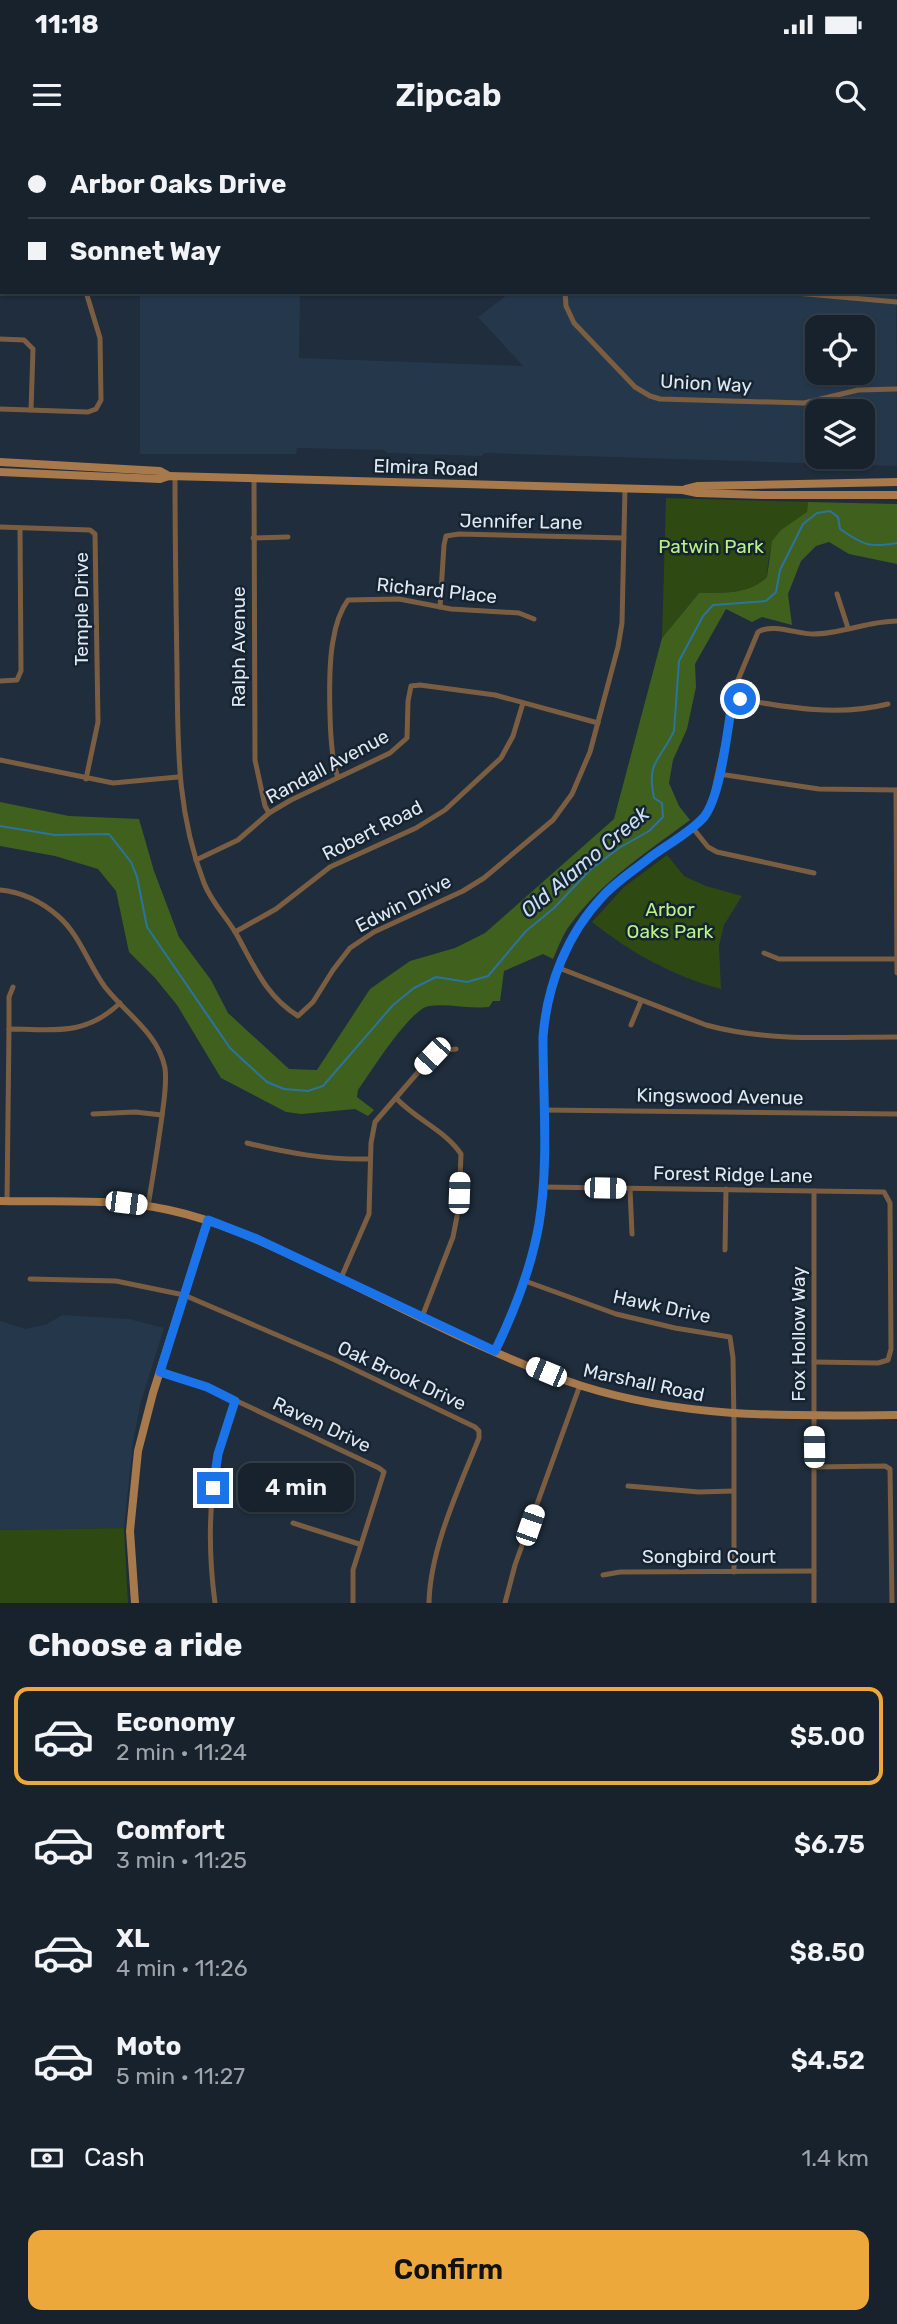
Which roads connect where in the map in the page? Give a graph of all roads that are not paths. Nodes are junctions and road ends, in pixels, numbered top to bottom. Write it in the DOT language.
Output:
graph roads {
  1 [pos="87,294"];
  2 [pos="565,294"];
  3 [pos="807,294"];
  4 [pos="897,302"];
  5 [pos="0,339"];
  6 [pos="897,389"];
  7 [pos="0,410"];
  8 [pos="31,410"];
  9 [pos="0,462"];
  10 [pos="0,472"];
  11 [pos="172,476"];
  12 [pos="254,478"];
  13 [pos="897,482"];
  14 [pos="625,488"];
  15 [pos="683,489"];
  16 [pos="897,495"];
  17 [pos="0,527"];
  18 [pos="20,528"];
  19 [pos="289,537"];
  20 [pos="253,538"];
  21 [pos="624,538"];
  22 [pos="838,594"];
  23 [pos="440,607"];
  24 [pos="534,619"];
  25 [pos="897,621"];
  26 [pos="848,628"];
  27 [pos="0,681"];
  28 [pos="733,698"];
  29 [pos="523,703"];
  30 [pos="888,704"];
  31 [pos="598,723"];
  32 [pos="0,760"];
  33 [pos="719,774"];
  34 [pos="178,777"];
  35 [pos="338,777"];
  36 [pos="86,779"];
  37 [pos="897,790"];
  38 [pos="269,813"];
  39 [pos="692,827"];
  40 [pos="196,860"];
  41 [pos="814,873"];
  42 [pos="0,890"];
  43 [pos="235,932"];
  44 [pos="764,953"];
  45 [pos="897,959"];
  46 [pos="559,968"];
  47 [pos="897,974"];
  48 [pos="13,987"];
  49 [pos="641,1000"];
  50 [pos="120,1003"];
  51 [pos="631,1025"];
  52 [pos="9,1029"];
  53 [pos="897,1037"];
  54 [pos="456,1049"];
  55 [pos="396,1098"];
  56 [pos="544,1110"];
  57 [pos="93,1114"];
  58 [pos="897,1114"];
  59 [pos="162,1115"];
  60 [pos="247,1143"];
  61 [pos="370,1159"];
  62 [pos="543,1187"];
  63 [pos="630,1189"];
  64 [pos="726,1189"];
  65 [pos="814,1191"];
  66 [pos="4,1201"];
  67 [pos="148,1206"];
  68 [pos="208,1220"];
  69 [pos="632,1234"];
  70 [pos="725,1250"];
  71 [pos="341,1278"];
  72 [pos="30,1279"];
  73 [pos="525,1281"];
  74 [pos="184,1295"];
  75 [pos="422,1317"];
  76 [pos="495,1351"];
  77 [pos="814,1362"];
  78 [pos="160,1372"];
  79 [pos="580,1385"];
  80 [pos="235,1401"];
  81 [pos="734,1415"];
  82 [pos="897,1415"];
  83 [pos="814,1416"];
  84 [pos="814,1467"];
  85 [pos="628,1486"];
  86 [pos="733,1491"];
  87 [pos="293,1523"];
  88 [pos="359,1544"];
  89 [pos="814,1571"];
  90 [pos="734,1572"];
  91 [pos="603,1575"];
  92 [pos="135,1603"];
  93 [pos="215,1603"];
  94 [pos="353,1603"];
  95 [pos="429,1603"];
  96 [pos="505,1603"];
  97 [pos="814,1603"];
  98 [pos="892,1603"];
  1 -- 8 [label="street"];
  2 -- 6 [label="street, Union Way"];
  3 -- 4 [label="street"];
  5 -- 8 [label="street"];
  7 -- 8 [label="street"];
  9 -- 11 [label="street, Elmira Road"];
  10 -- 11 [label="street, Elmira Road"];
  11 -- 12 [label="street, Elmira Road"];
  11 -- 34 [label="street, Edwin Drive"];
  12 -- 14 [label="street, Elmira Road"];
  12 -- 20 [label="street, Ralph Avenue"];
  13 -- 15 [label="street, Elmira Road"];
  14 -- 15 [label="street, Elmira Road"];
  14 -- 21 [label="street, Edwin Drive"];
  15 -- 16 [label="street, Elmira Road"];
  17 -- 18 [label="street, Temple Drive"];
  18 -- 27 [label="street"];
  18 -- 36 [label="street, Temple Drive"];
  19 -- 20 [label="street"];
  20 -- 38 [label="street, Ralph Avenue"];
  21 -- 23 [label="street, Jennifer Lane"];
  21 -- 31 [label="street, Edwin Drive"];
  22 -- 26 [label="street"];
  23 -- 24 [label="street, Richard Place"];
  23 -- 35 [label="street, Richard Place"];
  25 -- 26 [label="street"];
  26 -- 28 [label="street"];
  28 -- 30 [label="street"];
  28 -- 33 [label="street"];
  29 -- 31 [label="street, Randall Avenue"];
  29 -- 35 [label="street, Randall Avenue"];
  29 -- 43 [label="street, Robert Road"];
  31 -- 43 [label="street, Edwin Drive"];
  32 -- 36 [label="street"];
  33 -- 37 [label="street"];
  33 -- 39 [label="street"];
  34 -- 36 [label="street"];
  34 -- 40 [label="street, Edwin Drive"];
  35 -- 38 [label="street, Randall Avenue"];
  37 -- 45 [label="street"];
  38 -- 40 [label="street, Randall Avenue"];
  39 -- 41 [label="street"];
  39 -- 46 [label="street"];
  40 -- 43 [label="street, Edwin Drive"];
  42 -- 50 [label="street"];
  44 -- 45 [label="street"];
  45 -- 47 [label="street"];
  46 -- 49 [label="street"];
  46 -- 56 [label="street"];
  48 -- 52 [label="street"];
  49 -- 51 [label="street"];
  49 -- 53 [label="street"];
  50 -- 52 [label="street"];
  50 -- 59 [label="street"];
  52 -- 66 [label="street"];
  54 -- 55 [label="street"];
  55 -- 61 [label="street"];
  55 -- 75 [label="street"];
  56 -- 58 [label="street, Kingswood Avenue"];
  56 -- 62 [label="street"];
  57 -- 59 [label="street"];
  59 -- 67 [label="street"];
  60 -- 61 [label="street"];
  61 -- 71 [label="street"];
  62 -- 63 [label="street, Forest Ridge Lane"];
  62 -- 73 [label="street"];
  63 -- 64 [label="street, Forest Ridge Lane"];
  63 -- 69 [label="street"];
  64 -- 65 [label="street, Forest Ridge Lane"];
  64 -- 70 [label="street"];
  65 -- 77 [label="street, Fox Hollow Way"];
  65 -- 77 [label="street, Forest Ridge Lane"];
  66 -- 67 [label="street, Marshall Road"];
  67 -- 68 [label="street, Marshall Road"];
  68 -- 71 [label="street, Marshall Road"];
  68 -- 74 [label="street"];
  71 -- 75 [label="street, Marshall Road"];
  72 -- 74 [label="street"];
  73 -- 76 [label="street"];
  73 -- 81 [label="street, Hawk Drive"];
  74 -- 78 [label="street"];
  74 -- 95 [label="street, Oak Brook Drive"];
  75 -- 76 [label="street, Marshall Road"];
  76 -- 79 [label="street, Marshall Road"];
  77 -- 83 [label="street, Fox Hollow Way"];
  78 -- 80 [label="street, Raven Drive"];
  78 -- 92 [label="street"];
  79 -- 81 [label="street, Marshall Road"];
  79 -- 96 [label="street"];
  80 -- 88 [label="street, Raven Drive"];
  80 -- 93 [label="street"];
  81 -- 83 [label="street, Marshall Road"];
  81 -- 86 [label="street, Hawk Drive"];
  82 -- 83 [label="street, Marshall Road"];
  83 -- 84 [label="street, Fox Hollow Way"];
  84 -- 89 [label="street, Fox Hollow Way"];
  84 -- 98 [label="street"];
  85 -- 86 [label="street"];
  86 -- 90 [label="street, Hawk Drive"];
  87 -- 88 [label="street"];
  88 -- 94 [label="street, Raven Drive"];
  89 -- 90 [label="street, Songbird Court"];
  89 -- 97 [label="street, Fox Hollow Way"];
  90 -- 91 [label="street, Songbird Court"];
}
